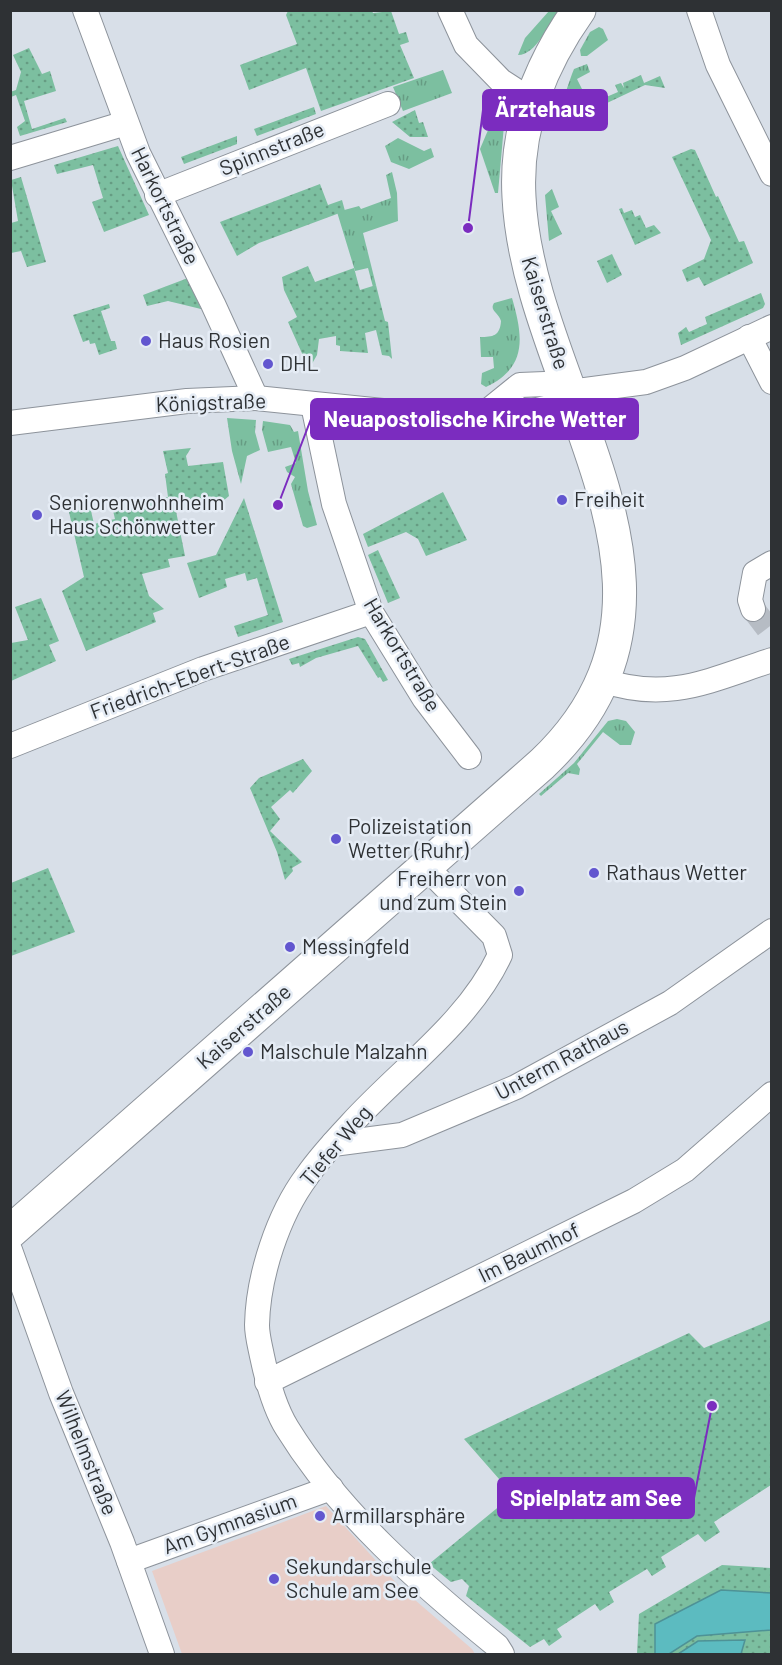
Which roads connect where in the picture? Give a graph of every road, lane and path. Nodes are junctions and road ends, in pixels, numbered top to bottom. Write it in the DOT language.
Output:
graph roads {
  1 [pos="85,10"];
  2 [pos="450,10"];
  3 [pos="579,10"];
  4 [pos="699,10"];
  5 [pos="532,101"];
  6 [pos="388,104"];
  7 [pos="126,123"];
  8 [pos="10,158"];
  9 [pos="771,174"];
  10 [pos="157,195"];
  11 [pos="771,327"];
  12 [pos="749,337"];
  13 [pos="771,381"];
  14 [pos="570,392"];
  15 [pos="256,398"];
  16 [pos="313,405"];
  17 [pos="10,423"];
  18 [pos="771,563"];
  19 [pos="753,609"];
  20 [pos="371,612"];
  21 [pos="771,660"];
  22 [pos="602,680"];
  23 [pos="10,746"];
  24 [pos="469,757"];
  25 [pos="426,867"];
  26 [pos="771,931"];
  27 [pos="771,1094"];
  28 [pos="333,1144"];
  29 [pos="21,1222"];
  30 [pos="10,1250"];
  31 [pos="267,1382"];
  32 [pos="331,1488"];
  33 [pos="129,1561"];
  34 [pos="162,1654"];
  35 [pos="502,1654"];
  1 -- 7 [label="street, Harkortstraße"];
  2 -- 5 [label="street"];
  3 -- 5 [label="main road, Kaiserstraße"];
  4 -- 9 [label="street"];
  5 -- 14 [label="main road, Kaiserstraße"];
  6 -- 10 [label="street, Spinnstraße"];
  7 -- 8 [label="street"];
  7 -- 10 [label="street, Harkortstraße"];
  10 -- 15 [label="street, Harkortstraße"];
  11 -- 12 [label="street"];
  12 -- 13 [label="street"];
  12 -- 14 [label="street"];
  14 -- 16 [label="street, Königstraße"];
  14 -- 22 [label="main road, Kaiserstraße"];
  15 -- 16 [label="street, Königstraße"];
  15 -- 17 [label="street, Königstraße"];
  16 -- 20 [label="street, Harkortstraße"];
  18 -- 19 [label="street"];
  20 -- 23 [label="street, Friedrich-Ebert-Straße"];
  20 -- 24 [label="street, Harkortstraße"];
  21 -- 22 [label="street"];
  22 -- 25 [label="main road, Kaiserstraße"];
  25 -- 28 [label="street, Tiefer Weg"];
  25 -- 29 [label="main road, Kaiserstraße"];
  26 -- 28 [label="street, Unterm Rathaus"];
  27 -- 31 [label="street, Im Baumhof"];
  28 -- 31 [label="street, Tiefer Weg"];
  30 -- 33 [label="street, Wilhelmstraße"];
  31 -- 32 [label="street, Tiefer Weg"];
  32 -- 33 [label="street, Am Gymnasium"];
  32 -- 35 [label="street, Tiefer Weg"];
  33 -- 34 [label="street, Wilhelmstraße"];
}
